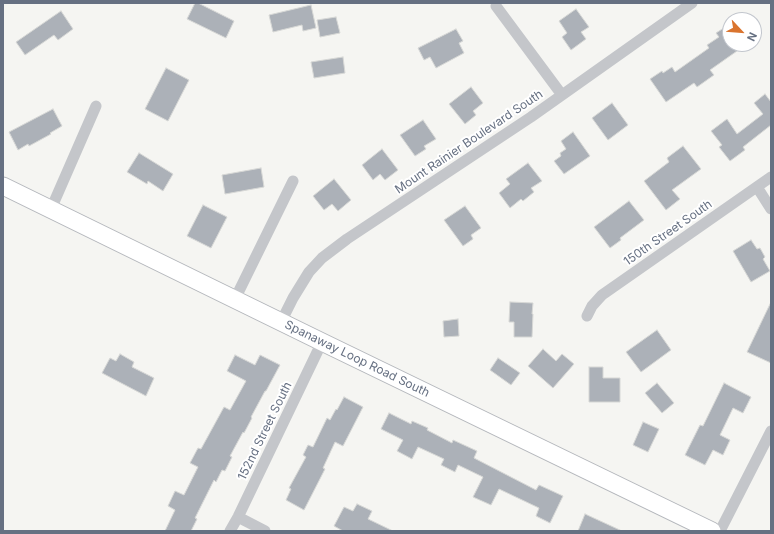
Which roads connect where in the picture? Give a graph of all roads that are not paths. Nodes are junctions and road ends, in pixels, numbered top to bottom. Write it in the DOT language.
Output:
graph roads {
  1 [pos="692,3"];
  2 [pos="496,6"];
  3 [pos="562,95"];
  4 [pos="96,106"];
  5 [pos="771,177"];
  6 [pos="293,181"];
  7 [pos="3,186"];
  8 [pos="757,187"];
  9 [pos="51,209"];
  10 [pos="771,209"];
  11 [pos="235,299"];
  12 [pos="587,316"];
  13 [pos="281,322"];
  14 [pos="322,342"];
  15 [pos="771,431"];
  16 [pos="238,517"];
  17 [pos="230,531"];
  18 [pos="265,531"];
  19 [pos="712,531"];
  20 [pos="720,531"];
  1 -- 3 [label="street, Mount Rainier Boulevard South"];
  2 -- 3 [label="street"];
  3 -- 13 [label="street, Mount Rainier Boulevard South"];
  4 -- 9 [label="street"];
  5 -- 8 [label="street, 150th Street South"];
  6 -- 11 [label="street"];
  7 -- 9 [label="main road, Spanaway Loop Road South"];
  8 -- 10 [label="street"];
  8 -- 12 [label="street, 150th Street South"];
  9 -- 11 [label="main road, Spanaway Loop Road South"];
  11 -- 13 [label="main road, Spanaway Loop Road South"];
  13 -- 14 [label="main road, Spanaway Loop Road South"];
  14 -- 16 [label="street, 152nd Street South"];
  14 -- 19 [label="main road, Spanaway Loop Road South"];
  15 -- 20 [label="street"];
  16 -- 17 [label="street, 152nd Street South"];
  16 -- 18 [label="street"];
}
